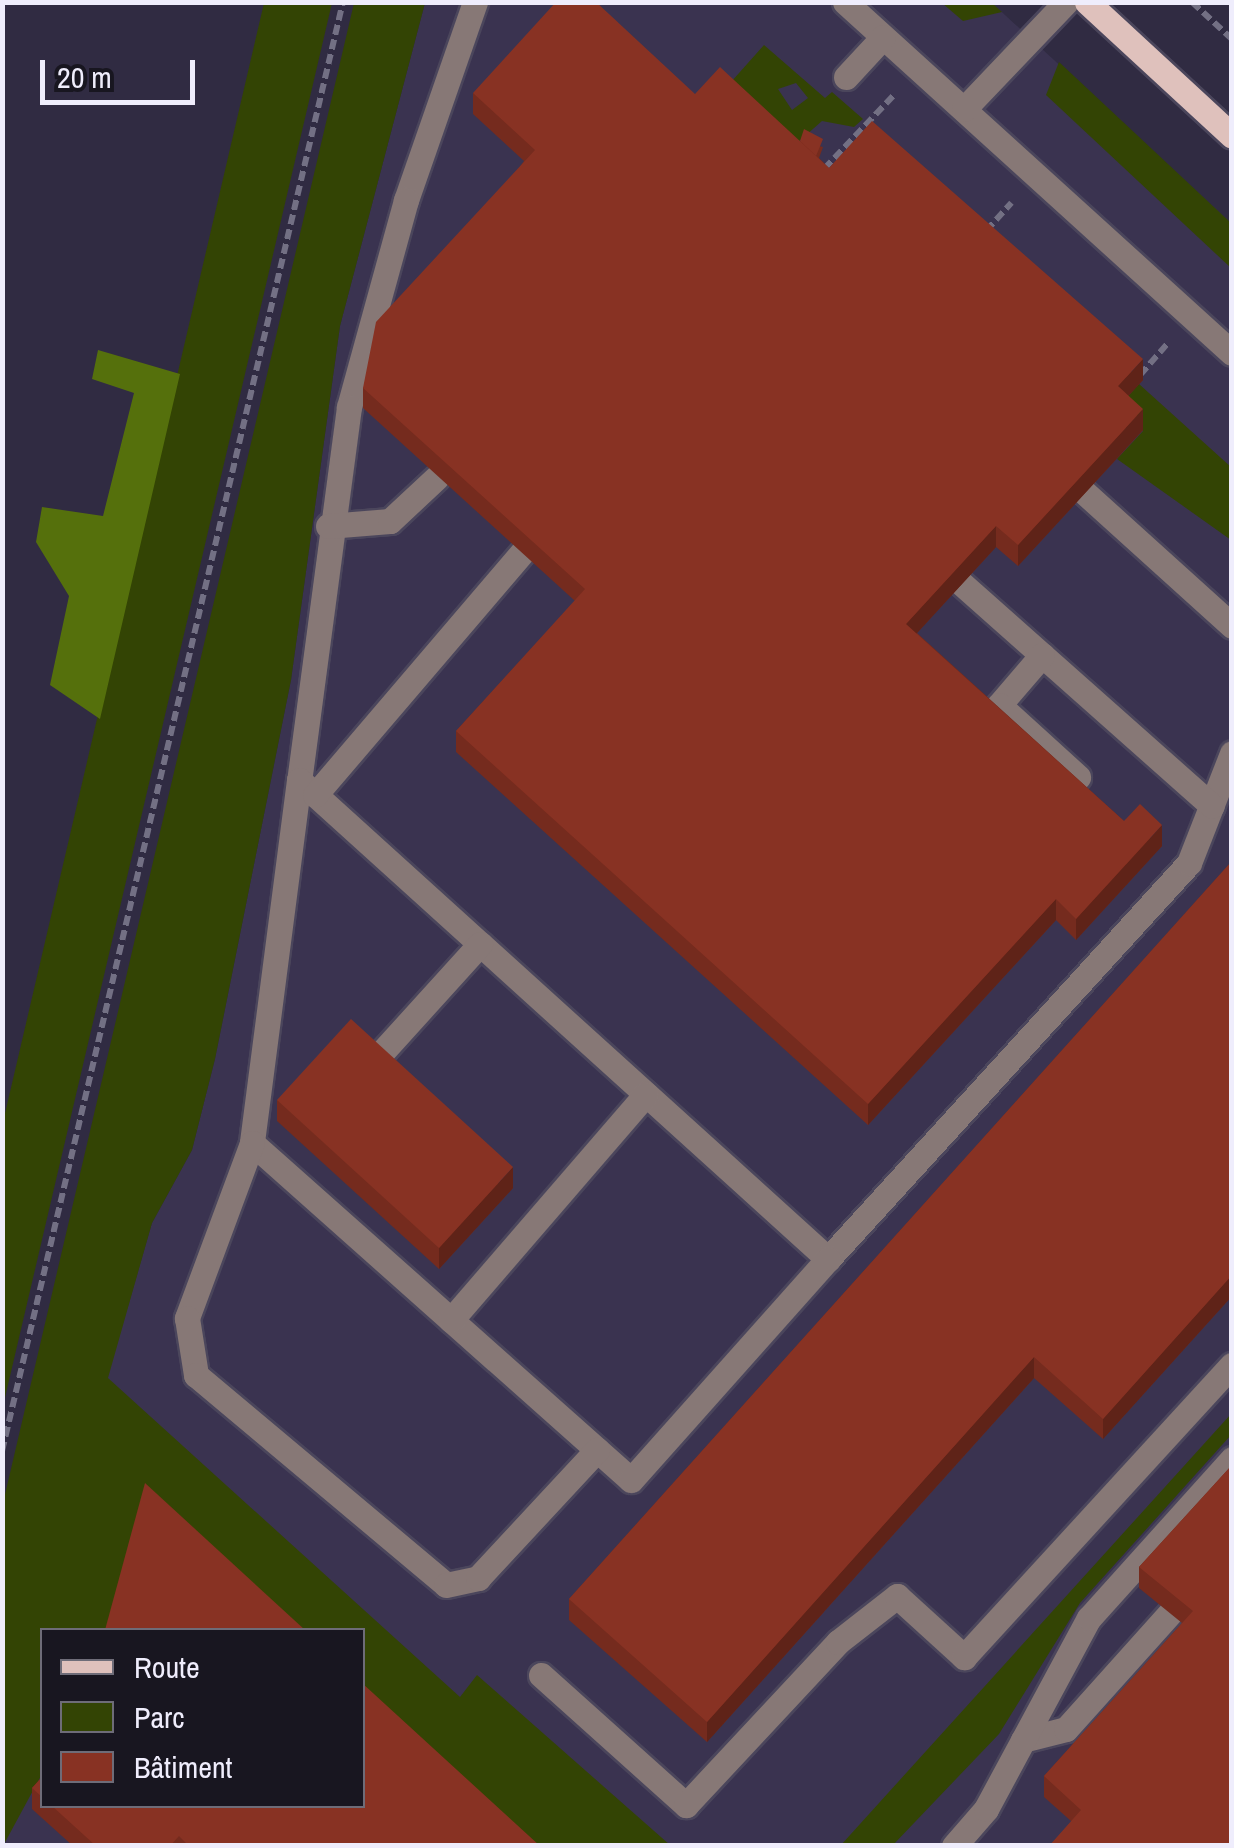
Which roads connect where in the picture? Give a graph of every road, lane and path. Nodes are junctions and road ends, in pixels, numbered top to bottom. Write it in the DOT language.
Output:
graph roads {
  1 [pos="344,2"];
  2 [pos="475,2"];
  3 [pos="845,2"];
  4 [pos="1066,2"];
  5 [pos="1192,2"];
  6 [pos="1100,7"];
  7 [pos="883,36"];
  8 [pos="1232,39"];
  9 [pos="846,77"];
  10 [pos="964,110"];
  11 [pos="869,122"];
  12 [pos="1232,136"];
  13 [pos="816,176"];
  14 [pos="988,230"];
  15 [pos="978,239"];
  16 [pos="1232,353"];
  17 [pos="437,476"];
  18 [pos="1086,494"];
  19 [pos="328,526"];
  20 [pos="522,553"];
  21 [pos="962,584"];
  22 [pos="1232,626"];
  23 [pos="1042,655"];
  24 [pos="1232,753"];
  25 [pos="1078,777"];
  26 [pos="307,788"];
  27 [pos="1212,806"];
  28 [pos="480,944"];
  29 [pos="374,1061"];
  30 [pos="646,1094"];
  31 [pos="252,1143"];
  32 [pos="828,1259"];
  33 [pos="450,1320"];
  34 [pos="1232,1365"];
  35 [pos="597,1450"];
  36 [pos="2,1451"];
  37 [pos="1232,1459"];
  38 [pos="1170,1613"];
  39 [pos="541,1675"];
  40 [pos="1023,1740"];
  41 [pos="954,1846"];
  1 -- 36 [label="path"];
  2 -- 19 [label="lane"];
  3 -- 7 [label="lane"];
  4 -- 10 [label="lane"];
  5 -- 8 [label="path"];
  6 -- 12 [label="main road"];
  7 -- 9 [label="lane"];
  7 -- 10 [label="lane"];
  10 -- 16 [label="lane"];
  11 -- 13 [label="path"];
  14 -- 15 [label="path"];
  17 -- 19 [label="lane"];
  18 -- 22 [label="lane"];
  19 -- 26 [label="lane"];
  20 -- 26 [label="lane"];
  21 -- 23 [label="lane"];
  23 -- 25 [label="lane"];
  23 -- 27 [label="lane"];
  24 -- 27 [label="lane"];
  26 -- 28 [label="lane"];
  26 -- 31 [label="lane"];
  27 -- 32 [label="lane"];
  28 -- 29 [label="lane"];
  28 -- 30 [label="lane"];
  30 -- 32 [label="lane"];
  30 -- 33 [label="lane"];
  31 -- 33 [label="lane"];
  31 -- 35 [label="lane"];
  32 -- 35 [label="lane"];
  33 -- 35 [label="lane"];
  34 -- 39 [label="lane"];
  37 -- 40 [label="lane"];
  38 -- 40 [label="lane"];
  40 -- 41 [label="lane"];
}
